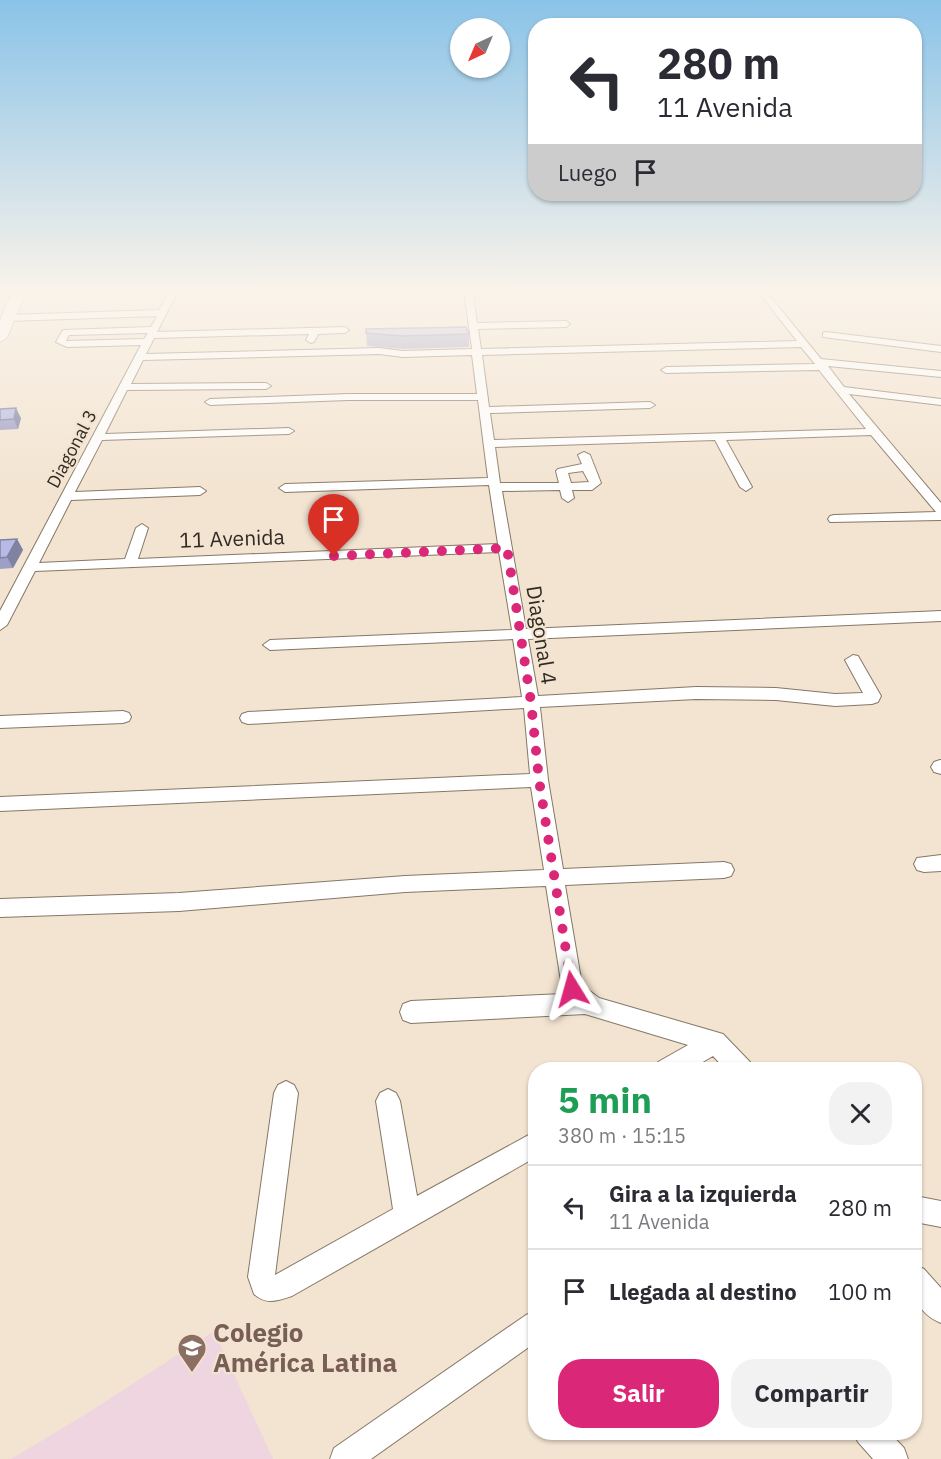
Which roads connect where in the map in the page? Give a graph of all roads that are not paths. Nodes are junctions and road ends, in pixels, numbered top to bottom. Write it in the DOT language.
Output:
graph roads {
  1 [pos="140,357"];
  2 [pos="327,357"];
  3 [pos="384,357"];
  4 [pos="478,357"];
  5 [pos="816,357"];
  6 [pos="844,357"];
  7 [pos="906,357"];
  8 [pos="822,364"];
  9 [pos="666,370"];
  10 [pos="941,374"];
  11 [pos="266,386"];
  12 [pos="124,387"];
  13 [pos="841,390"];
  14 [pos="210,402"];
  15 [pos="941,402"];
  16 [pos="484,404"];
  17 [pos="650,405"];
  18 [pos="289,430"];
  19 [pos="874,432"];
  20 [pos="99,437"];
  21 [pos="720,437"];
  22 [pos="578,442"];
  23 [pos="489,444"];
  24 [pos="587,466"];
  25 [pos="495,484"];
  26 [pos="746,487"];
  27 [pos="285,488"];
  28 [pos="200,491"];
  29 [pos="567,492"];
  30 [pos="68,496"];
  31 [pos="941,511"];
  32 [pos="941,516"];
  33 [pos="834,519"];
  34 [pos="142,528"];
  35 [pos="507,548"];
  36 [pos="130,564"];
  37 [pos="31,567"];
  38 [pos="941,616"];
  39 [pos="0,625"];
  40 [pos="520,632"];
  41 [pos="270,645"];
  42 [pos="853,660"];
  43 [pos="531,702"];
  44 [pos="123,717"];
  45 [pos="248,718"];
  46 [pos="0,722"];
  47 [pos="539,780"];
  48 [pos="0,804"];
  49 [pos="724,870"];
  50 [pos="555,877"];
  51 [pos="0,908"];
  52 [pos="579,996"];
  53 [pos="411,1012"];
  54 [pos="715,1042"];
  55 [pos="680,1062"];
  56 [pos="734,1062"];
  57 [pos="286,1093"];
  58 [pos="388,1101"];
  59 [pos="528,1147"];
  60 [pos="922,1210"];
  61 [pos="941,1214"];
  62 [pos="407,1215"];
  63 [pos="922,1286"];
  64 [pos="941,1309"];
  65 [pos="528,1331"];
  66 [pos="875,1440"];
  67 [pos="345,1459"];
  68 [pos="893,1459"];
  1 -- 12 [label="street, Diagonal 3"];
  2 -- 3 [label="street"];
  4 -- 16 [label="street, Diagonal 4"];
  5 -- 8 [label="street"];
  6 -- 8 [label="street"];
  7 -- 10 [label="street"];
  8 -- 9 [label="street"];
  8 -- 13 [label="street"];
  11 -- 12 [label="street"];
  12 -- 20 [label="street, Diagonal 3"];
  13 -- 15 [label="street"];
  13 -- 19 [label="street"];
  14 -- 16 [label="street"];
  16 -- 17 [label="street"];
  16 -- 23 [label="street, Diagonal 4"];
  18 -- 20 [label="street"];
  19 -- 21 [label="street"];
  19 -- 31 [label="street"];
  20 -- 30 [label="street, Diagonal 3"];
  21 -- 22 [label="street"];
  21 -- 26 [label="street"];
  22 -- 23 [label="street"];
  22 -- 24 [label="street"];
  23 -- 25 [label="street, Diagonal 4"];
  24 -- 29 [label="street"];
  24 -- 29 [label="street"];
  25 -- 27 [label="street"];
  25 -- 29 [label="street"];
  25 -- 35 [label="street, Diagonal 4"];
  28 -- 30 [label="street"];
  30 -- 37 [label="street, Diagonal 3"];
  32 -- 33 [label="street"];
  34 -- 36 [label="street"];
  35 -- 36 [label="street, 11 Avenida"];
  35 -- 40 [label="street, Diagonal 4"];
  36 -- 37 [label="street, 11 Avenida"];
  37 -- 39 [label="street, Diagonal 3"];
  38 -- 40 [label="street"];
  40 -- 41 [label="street"];
  40 -- 43 [label="street, Diagonal 4"];
  42 -- 43 [label="street"];
  43 -- 45 [label="street"];
  43 -- 47 [label="street, Diagonal 4"];
  44 -- 46 [label="street"];
  47 -- 48 [label="street"];
  47 -- 50 [label="street, Diagonal 4"];
  49 -- 50 [label="street"];
  50 -- 51 [label="street"];
  50 -- 52 [label="street, Diagonal 4"];
  52 -- 53 [label="street"];
  52 -- 54 [label="street"];
  54 -- 55 [label="street"];
  54 -- 56 [label="street"];
  57 -- 62 [label="street"];
  58 -- 62 [label="street"];
  59 -- 62 [label="street"];
  60 -- 61 [label="street"];
  63 -- 64 [label="street"];
  65 -- 67 [label="street"];
  66 -- 68 [label="street"];
}
